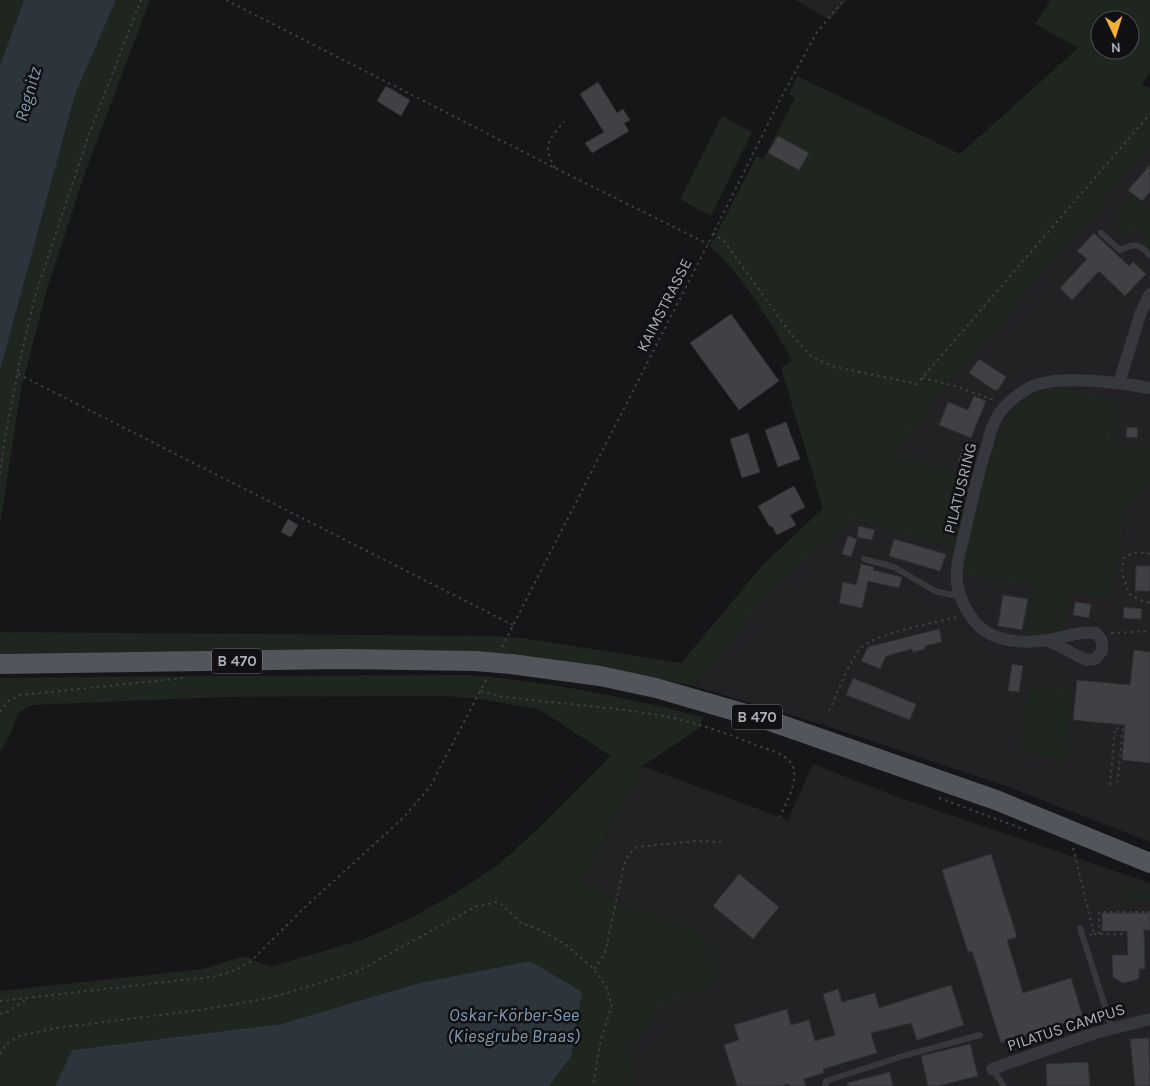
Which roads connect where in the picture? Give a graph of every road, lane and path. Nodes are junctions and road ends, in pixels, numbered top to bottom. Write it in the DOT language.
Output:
graph roads {
  1 [pos="141,0"];
  2 [pos="226,0"];
  3 [pos="844,0"];
  4 [pos="1150,114"];
  5 [pos="564,122"];
  6 [pos="555,168"];
  7 [pos="713,233"];
  8 [pos="1101,234"];
  9 [pos="708,244"];
  10 [pos="1150,255"];
  11 [pos="1150,294"];
  12 [pos="18,374"];
  13 [pos="922,378"];
  14 [pos="1119,383"];
  15 [pos="1150,388"];
  16 [pos="1006,405"];
  17 [pos="0,474"];
  18 [pos="1150,554"];
  19 [pos="864,559"];
  20 [pos="960,597"];
  21 [pos="1150,603"];
  22 [pos="969,614"];
  23 [pos="513,626"];
  24 [pos="1150,630"];
  25 [pos="1096,633"];
  26 [pos="1047,640"];
  27 [pos="507,656"];
  28 [pos="0,664"];
  29 [pos="186,676"];
  30 [pos="487,678"];
  31 [pos="481,691"];
  32 [pos="829,711"];
  33 [pos="0,712"];
  34 [pos="705,721"];
  35 [pos="703,726"];
  36 [pos="1110,785"];
  37 [pos="1117,786"];
  38 [pos="932,795"];
  39 [pos="780,817"];
  40 [pos="1026,830"];
  41 [pos="724,842"];
  42 [pos="1081,851"];
  43 [pos="1150,863"];
  44 [pos="1150,912"];
  45 [pos="1080,928"];
  46 [pos="1094,934"];
  47 [pos="1099,934"];
  48 [pos="1123,934"];
  49 [pos="1083,936"];
  50 [pos="594,968"];
  51 [pos="29,998"];
  52 [pos="0,1001"];
  53 [pos="0,1014"];
  54 [pos="1150,1019"];
  55 [pos="1112,1028"];
  56 [pos="980,1035"];
  57 [pos="0,1054"];
  58 [pos="992,1068"];
  59 [pos="593,1086"];
  60 [pos="826,1086"];
  61 [pos="1004,1086"];
  1 -- 12 [label="path"];
  2 -- 6 [label="path"];
  3 -- 7 [label="path, KAIMSTRASSE"];
  4 -- 13 [label="path"];
  5 -- 6 [label="path"];
  6 -- 9 [label="path"];
  7 -- 9 [label="path, KAIMSTRASSE"];
  7 -- 13 [label="path"];
  8 -- 10 [label="lane"];
  9 -- 23 [label="path, KAIMSTRASSE"];
  11 -- 14 [label="street"];
  12 -- 17 [label="path"];
  12 -- 23 [label="path"];
  13 -- 16 [label="path"];
  14 -- 15 [label="street, PILATUSRING"];
  14 -- 16 [label="street, PILATUSRING"];
  16 -- 20 [label="street, PILATUSRING"];
  18 -- 21 [label="path"];
  19 -- 20 [label="lane"];
  20 -- 22 [label="street, PILATUSRING"];
  22 -- 26 [label="street, PILATUSRING"];
  22 -- 32 [label="path"];
  23 -- 27 [label="path, KAIMSTRASSE"];
  24 -- 25 [label="path"];
  25 -- 26 [label="street, PILATUSRING"];
  25 -- 26 [label="street"];
  27 -- 28 [label="main road, B 470, bridge"];
  27 -- 43 [label="main road, B 470"];
  29 -- 33 [label="path"];
  30 -- 31 [label="path"];
  31 -- 35 [label="path"];
  31 -- 51 [label="path"];
  34 -- 35 [label="path"];
  35 -- 39 [label="path"];
  36 -- 37 [label="path"];
  38 -- 40 [label="path"];
  41 -- 50 [label="path"];
  42 -- 46 [label="path"];
  44 -- 47 [label="path"];
  45 -- 49 [label="lane"];
  46 -- 47 [label="path"];
  46 -- 49 [label="path"];
  47 -- 48 [label="path"];
  49 -- 55 [label="lane"];
  50 -- 57 [label="path"];
  50 -- 59 [label="path"];
  51 -- 52 [label="path"];
  51 -- 53 [label="path"];
  54 -- 55 [label="street, PILATUS CAMPUS"];
  55 -- 58 [label="street, PILATUS CAMPUS"];
  56 -- 60 [label="lane"];
  58 -- 61 [label="lane"];
}
